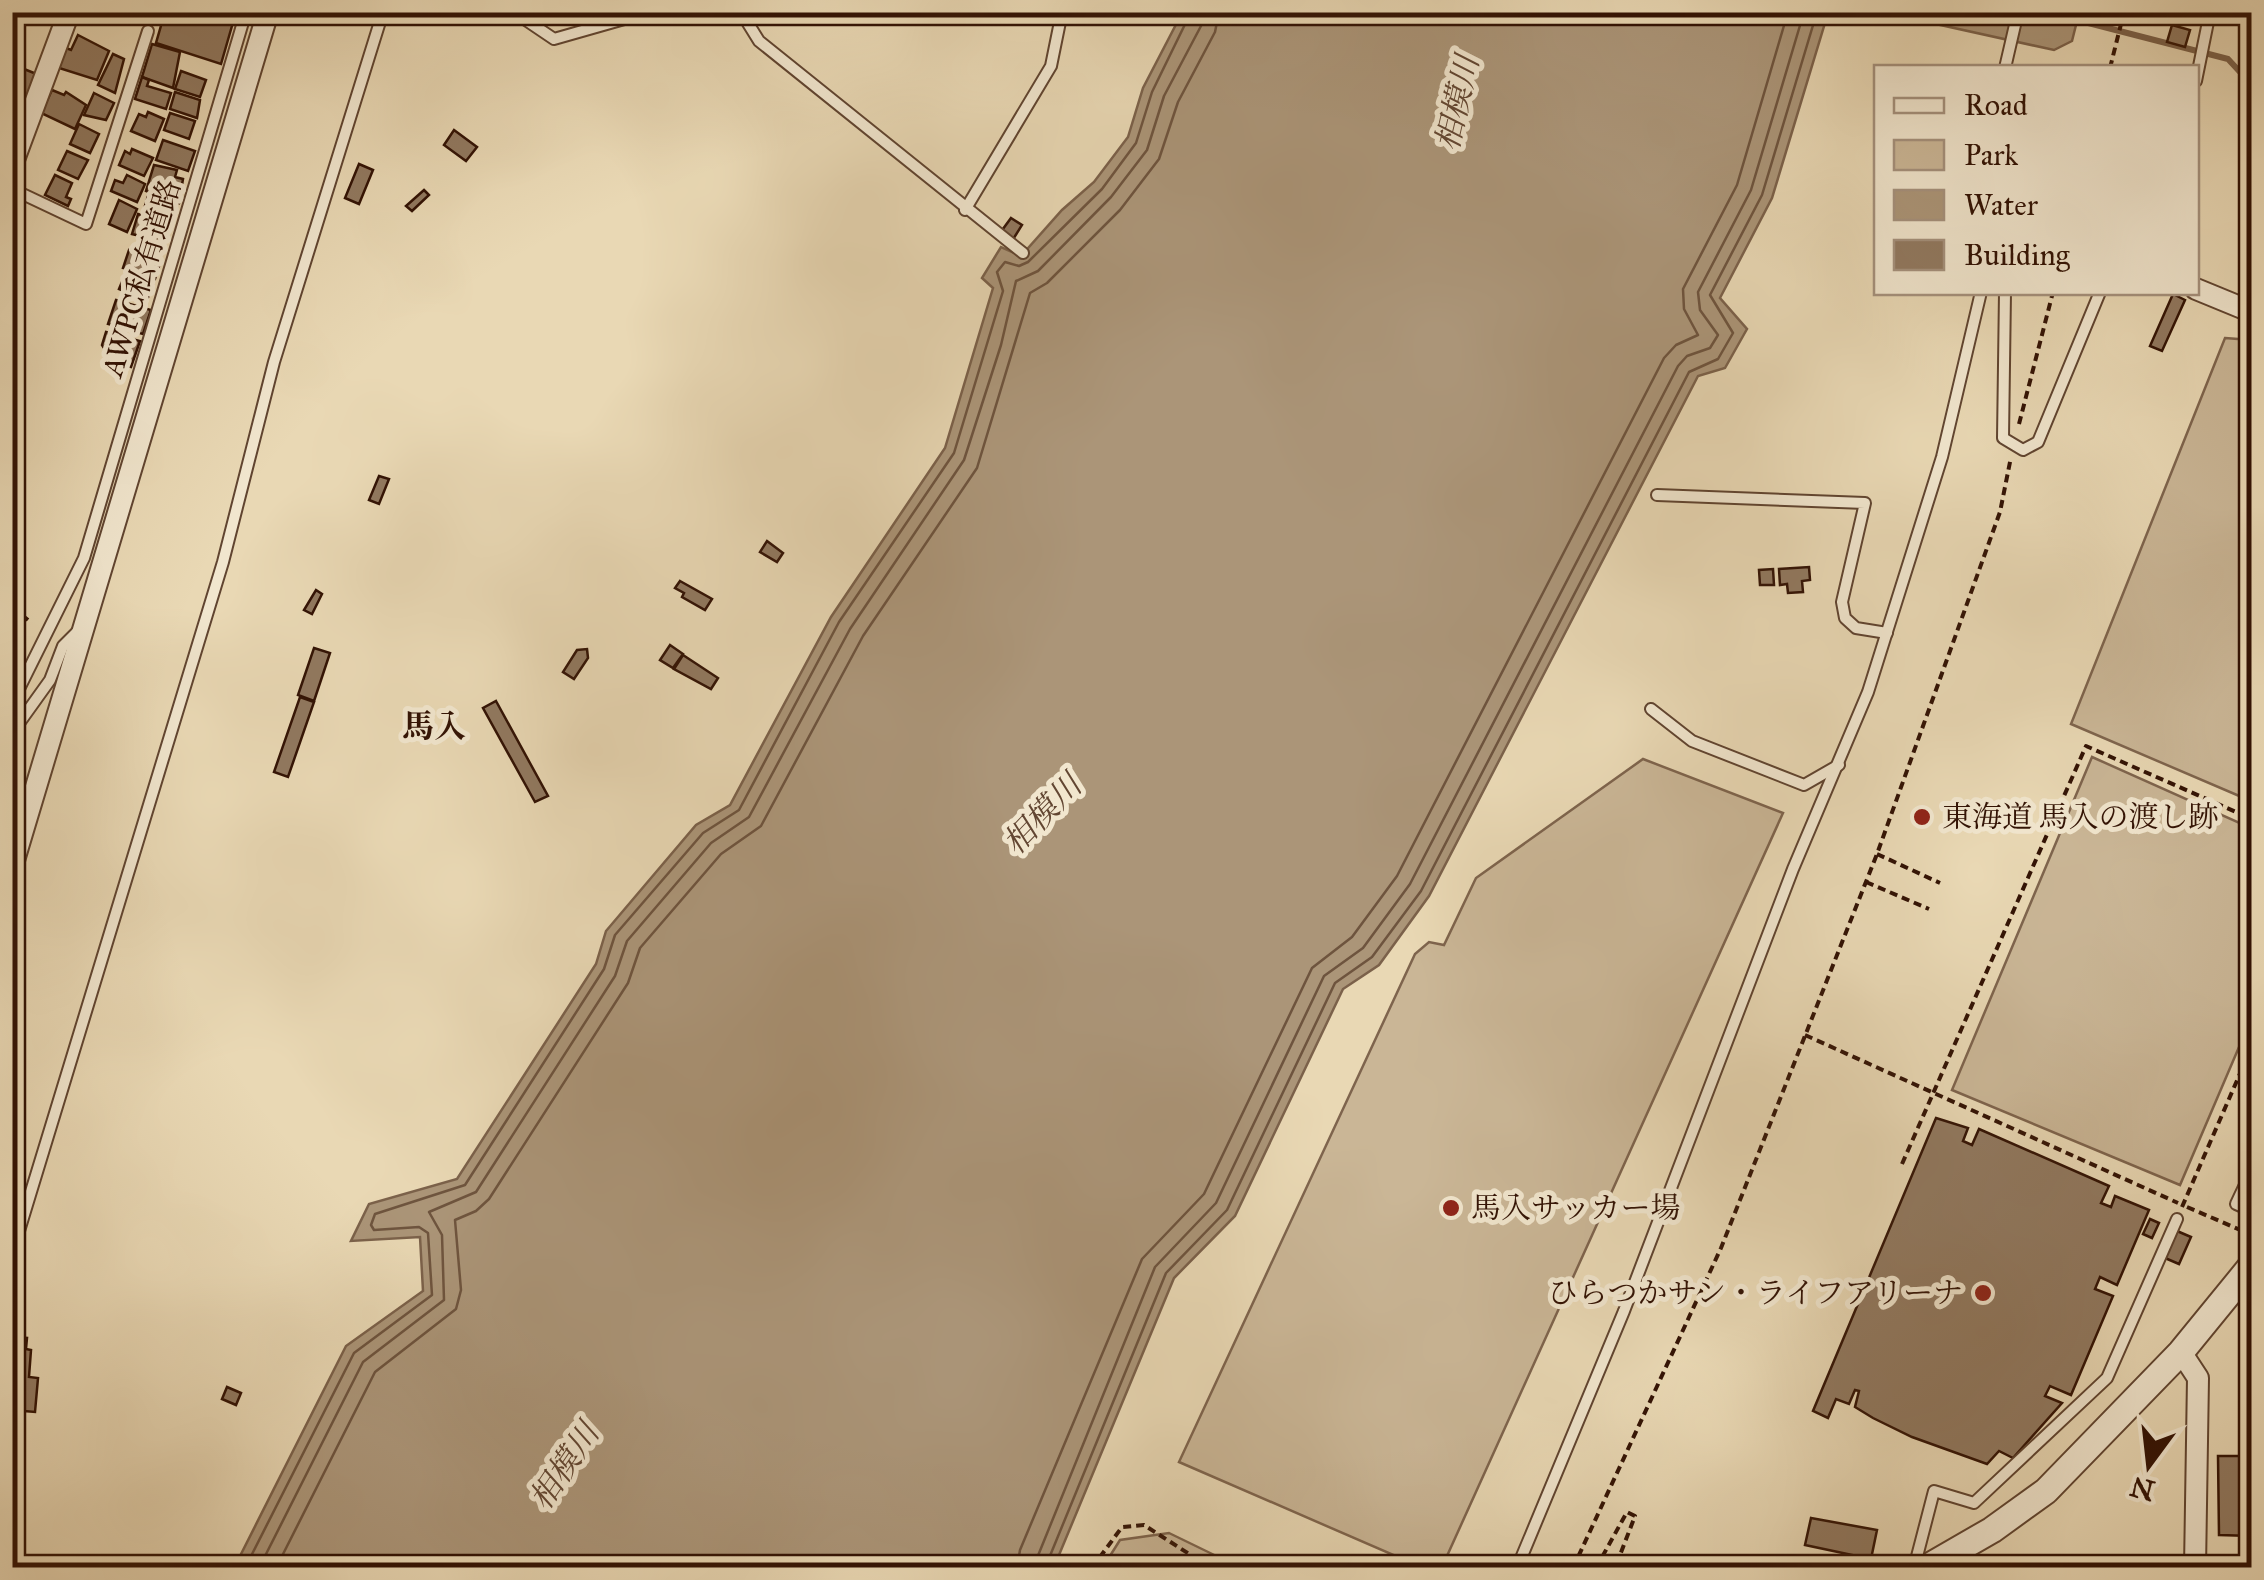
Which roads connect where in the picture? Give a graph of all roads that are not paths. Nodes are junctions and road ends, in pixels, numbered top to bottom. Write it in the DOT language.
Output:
graph roads {
  1 [pos="69,12"];
  2 [pos="246,12"];
  3 [pos="268,12"];
  4 [pos="383,12"];
  5 [pos="514,12"];
  6 [pos="649,12"];
  7 [pos="741,12"];
  8 [pos="1062,12"];
  9 [pos="2018,12"];
  10 [pos="2210,12"];
  11 [pos="148,31"];
  12 [pos="2005,65"];
  13 [pos="2199,66"];
  14 [pos="12,165"];
  15 [pos="12,189"];
  16 [pos="965,210"];
  17 [pos="1023,254"];
  18 [pos="2199,290"];
  19 [pos="1980,295"];
  20 [pos="2004,295"];
  21 [pos="2099,295"];
  22 [pos="2252,312"];
  23 [pos="1657,495"];
  24 [pos="84,626"];
  25 [pos="1887,633"];
  26 [pos="12,703"];
  27 [pos="1651,709"];
  28 [pos="14,728"];
  29 [pos="1840,764"];
  30 [pos="12,868"];
  31 [pos="2252,1170"];
  32 [pos="2252,1211"];
  33 [pos="2176,1219"];
  34 [pos="12,1254"];
  35 [pos="2250,1270"];
  36 [pos="2181,1352"];
  37 [pos="1516,1568"];
  38 [pos="1914,1568"];
  39 [pos="1926,1568"];
  40 [pos="2195,1568"];
  1 -- 14 [label="street"];
  2 -- 26 [label="lane, AWPC私有道路"];
  3 -- 24 [label="street"];
  4 -- 34 [label="lane"];
  5 -- 6 [label="lane"];
  7 -- 16 [label="lane"];
  8 -- 16 [label="lane"];
  9 -- 12 [label="lane"];
  10 -- 13 [label="lane"];
  11 -- 15 [label="lane"];
  16 -- 17 [label="lane"];
  18 -- 22 [label="street"];
  19 -- 25 [label="lane"];
  20 -- 21 [label="lane"];
  23 -- 25 [label="lane"];
  24 -- 28 [label="lane"];
  24 -- 30 [label="street"];
  25 -- 29 [label="lane"];
  27 -- 29 [label="lane"];
  29 -- 37 [label="lane"];
  31 -- 32 [label="lane"];
  33 -- 38 [label="lane"];
  35 -- 36 [label="street"];
  36 -- 39 [label="street"];
  36 -- 40 [label="street"];
}
